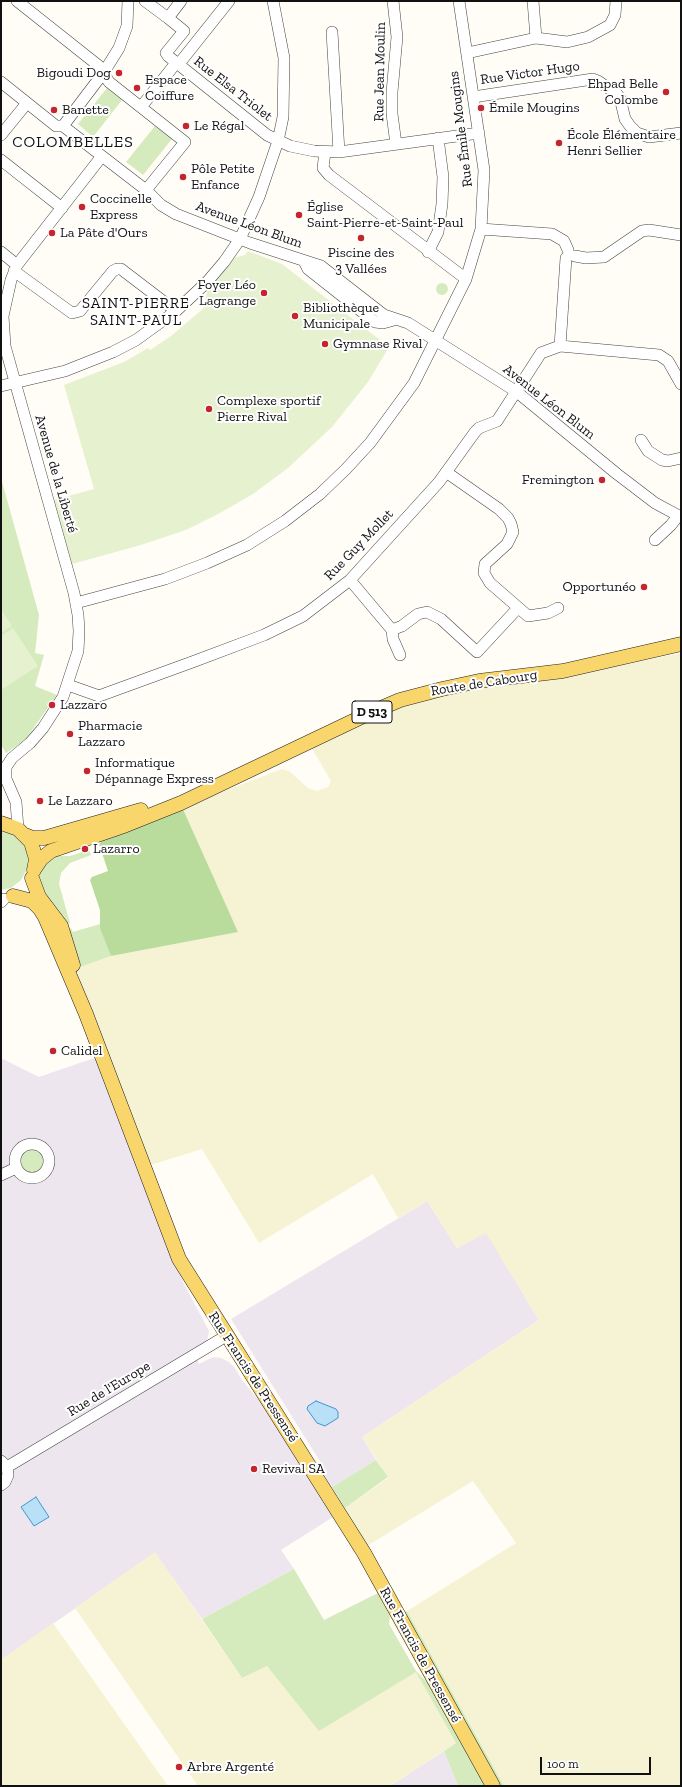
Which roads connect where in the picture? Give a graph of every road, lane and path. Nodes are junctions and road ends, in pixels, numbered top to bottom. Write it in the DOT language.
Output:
graph roads {
  1 [pos="17,1"];
  2 [pos="128,1"];
  3 [pos="145,1"];
  4 [pos="181,1"];
  5 [pos="228,1"];
  6 [pos="273,1"];
  7 [pos="393,1"];
  8 [pos="459,1"];
  9 [pos="533,1"];
  10 [pos="616,1"];
  11 [pos="30,5"];
  12 [pos="168,18"];
  13 [pos="332,32"];
  14 [pos="536,38"];
  15 [pos="467,53"];
  16 [pos="175,62"];
  17 [pos="104,72"];
  18 [pos="1,82"];
  19 [pos="473,97"];
  20 [pos="145,102"];
  21 [pos="26,103"];
  22 [pos="63,126"];
  23 [pos="479,133"];
  24 [pos="681,133"];
  25 [pos="1,135"];
  26 [pos="438,138"];
  27 [pos="278,141"];
  28 [pos="396,144"];
  29 [pos="325,152"];
  30 [pos="339,152"];
  31 [pos="102,156"];
  32 [pos="1,160"];
  33 [pos="146,190"];
  34 [pos="62,208"];
  35 [pos="482,230"];
  36 [pos="681,235"];
  37 [pos="240,239"];
  38 [pos="1,252"];
  39 [pos="428,252"];
  40 [pos="570,255"];
  41 [pos="18,271"];
  42 [pos="466,279"];
  43 [pos="176,311"];
  44 [pos="436,341"];
  45 [pos="560,346"];
  46 [pos="16,384"];
  47 [pos="681,384"];
  48 [pos="1,386"];
  49 [pos="517,392"];
  50 [pos="641,440"];
  51 [pos="681,458"];
  52 [pos="446,472"];
  53 [pos="680,516"];
  54 [pos="659,539"];
  55 [pos="350,580"];
  56 [pos="76,603"];
  57 [pos="518,608"];
  58 [pos="558,608"];
  59 [pos="392,630"];
  60 [pos="681,644"];
  61 [pos="400,655"];
  62 [pos="68,685"];
  63 [pos="231,779"];
  64 [pos="16,805"];
  65 [pos="2,823"];
  66 [pos="22,832"];
  67 [pos="33,873"];
  68 [pos="5,899"];
  69 [pos="86,1014"];
  70 [pos="16,1168"];
  71 [pos="1,1175"];
  72 [pos="226,1336"];
  73 [pos="4,1464"];
  74 [pos="1,1485"];
  75 [pos="492,1786"];
  1 -- 11 [label="street"];
  2 -- 17 [label="street"];
  3 -- 12 [label="street"];
  4 -- 12 [label="street"];
  5 -- 16 [label="street"];
  6 -- 27 [label="street"];
  7 -- 28 [label="street, Rue Jean Moulin"];
  8 -- 15 [label="street, Rue Émile Mougins"];
  9 -- 14 [label="street"];
  10 -- 14 [label="street"];
  11 -- 17 [label="street"];
  12 -- 16 [label="street"];
  13 -- 30 [label="street"];
  14 -- 15 [label="street"];
  15 -- 19 [label="street, Rue Émile Mougins"];
  16 -- 20 [label="street"];
  16 -- 27 [label="street, Rue Elsa Triolet"];
  17 -- 22 [label="street"];
  17 -- 33 [label="street"];
  18 -- 21 [label="street"];
  19 -- 23 [label="street, Rue Émile Mougins"];
  19 -- 24 [label="street, Rue Victor Hugo"];
  21 -- 22 [label="street"];
  21 -- 25 [label="street"];
  22 -- 31 [label="street, Avenue Léon Blum"];
  23 -- 26 [label="street, Rue Elsa Triolet"];
  23 -- 35 [label="street, Rue Émile Mougins"];
  26 -- 28 [label="street, Rue Elsa Triolet"];
  26 -- 39 [label="street"];
  27 -- 29 [label="street, Rue Elsa Triolet"];
  27 -- 37 [label="street"];
  28 -- 30 [label="street, Rue Elsa Triolet"];
  29 -- 30 [label="street, Rue Elsa Triolet"];
  29 -- 39 [label="street"];
  31 -- 33 [label="street, Avenue Léon Blum"];
  31 -- 34 [label="street, Avenue de la Liberté"];
  32 -- 34 [label="street"];
  33 -- 37 [label="street, Avenue Léon Blum"];
  34 -- 41 [label="street, Avenue de la Liberté"];
  35 -- 40 [label="street"];
  35 -- 42 [label="street, Rue Émile Mougins"];
  36 -- 40 [label="street"];
  37 -- 43 [label="street"];
  37 -- 44 [label="street, Avenue Léon Blum"];
  38 -- 41 [label="street"];
  39 -- 42 [label="street"];
  40 -- 45 [label="street"];
  41 -- 43 [label="street"];
  41 -- 46 [label="street, Avenue de la Liberté"];
  42 -- 44 [label="street, Rue Émile Mougins"];
  43 -- 46 [label="street"];
  44 -- 49 [label="street, Avenue Léon Blum"];
  44 -- 56 [label="street, Rue Émile Mougins"];
  45 -- 47 [label="street"];
  45 -- 49 [label="street, Rue Guy Mollet"];
  46 -- 48 [label="street"];
  46 -- 56 [label="street, Avenue de la Liberté"];
  49 -- 52 [label="street, Rue Guy Mollet"];
  49 -- 53 [label="street, Avenue Léon Blum"];
  50 -- 51 [label="street"];
  52 -- 55 [label="street, Rue Guy Mollet"];
  52 -- 57 [label="street"];
  53 -- 54 [label="street"];
  55 -- 59 [label="street"];
  55 -- 62 [label="street, Rue Guy Mollet"];
  56 -- 62 [label="street, Avenue de la Liberté"];
  57 -- 58 [label="street"];
  57 -- 59 [label="street"];
  59 -- 61 [label="street"];
  60 -- 63 [label="main road, Route de Cabourg / D 513"];
  62 -- 64 [label="street, Avenue de la Liberté"];
  63 -- 66 [label="main road, D 513"];
  63 -- 67 [label="main road, D 513"];
  64 -- 65 [label="street"];
  64 -- 66 [label="street, Avenue de la Liberté"];
  65 -- 66 [label="main road"];
  66 -- 67 [label="main road"];
  67 -- 68 [label="main road"];
  67 -- 69 [label="main road"];
  68 -- 69 [label="main road"];
  69 -- 72 [label="main road, Rue Francis de Pressensé"];
  70 -- 71 [label="street"];
  72 -- 73 [label="street, Rue de l'Europe"];
  72 -- 75 [label="main road, Rue Francis de Pressensé"];
  73 -- 74 [label="street"];
}
